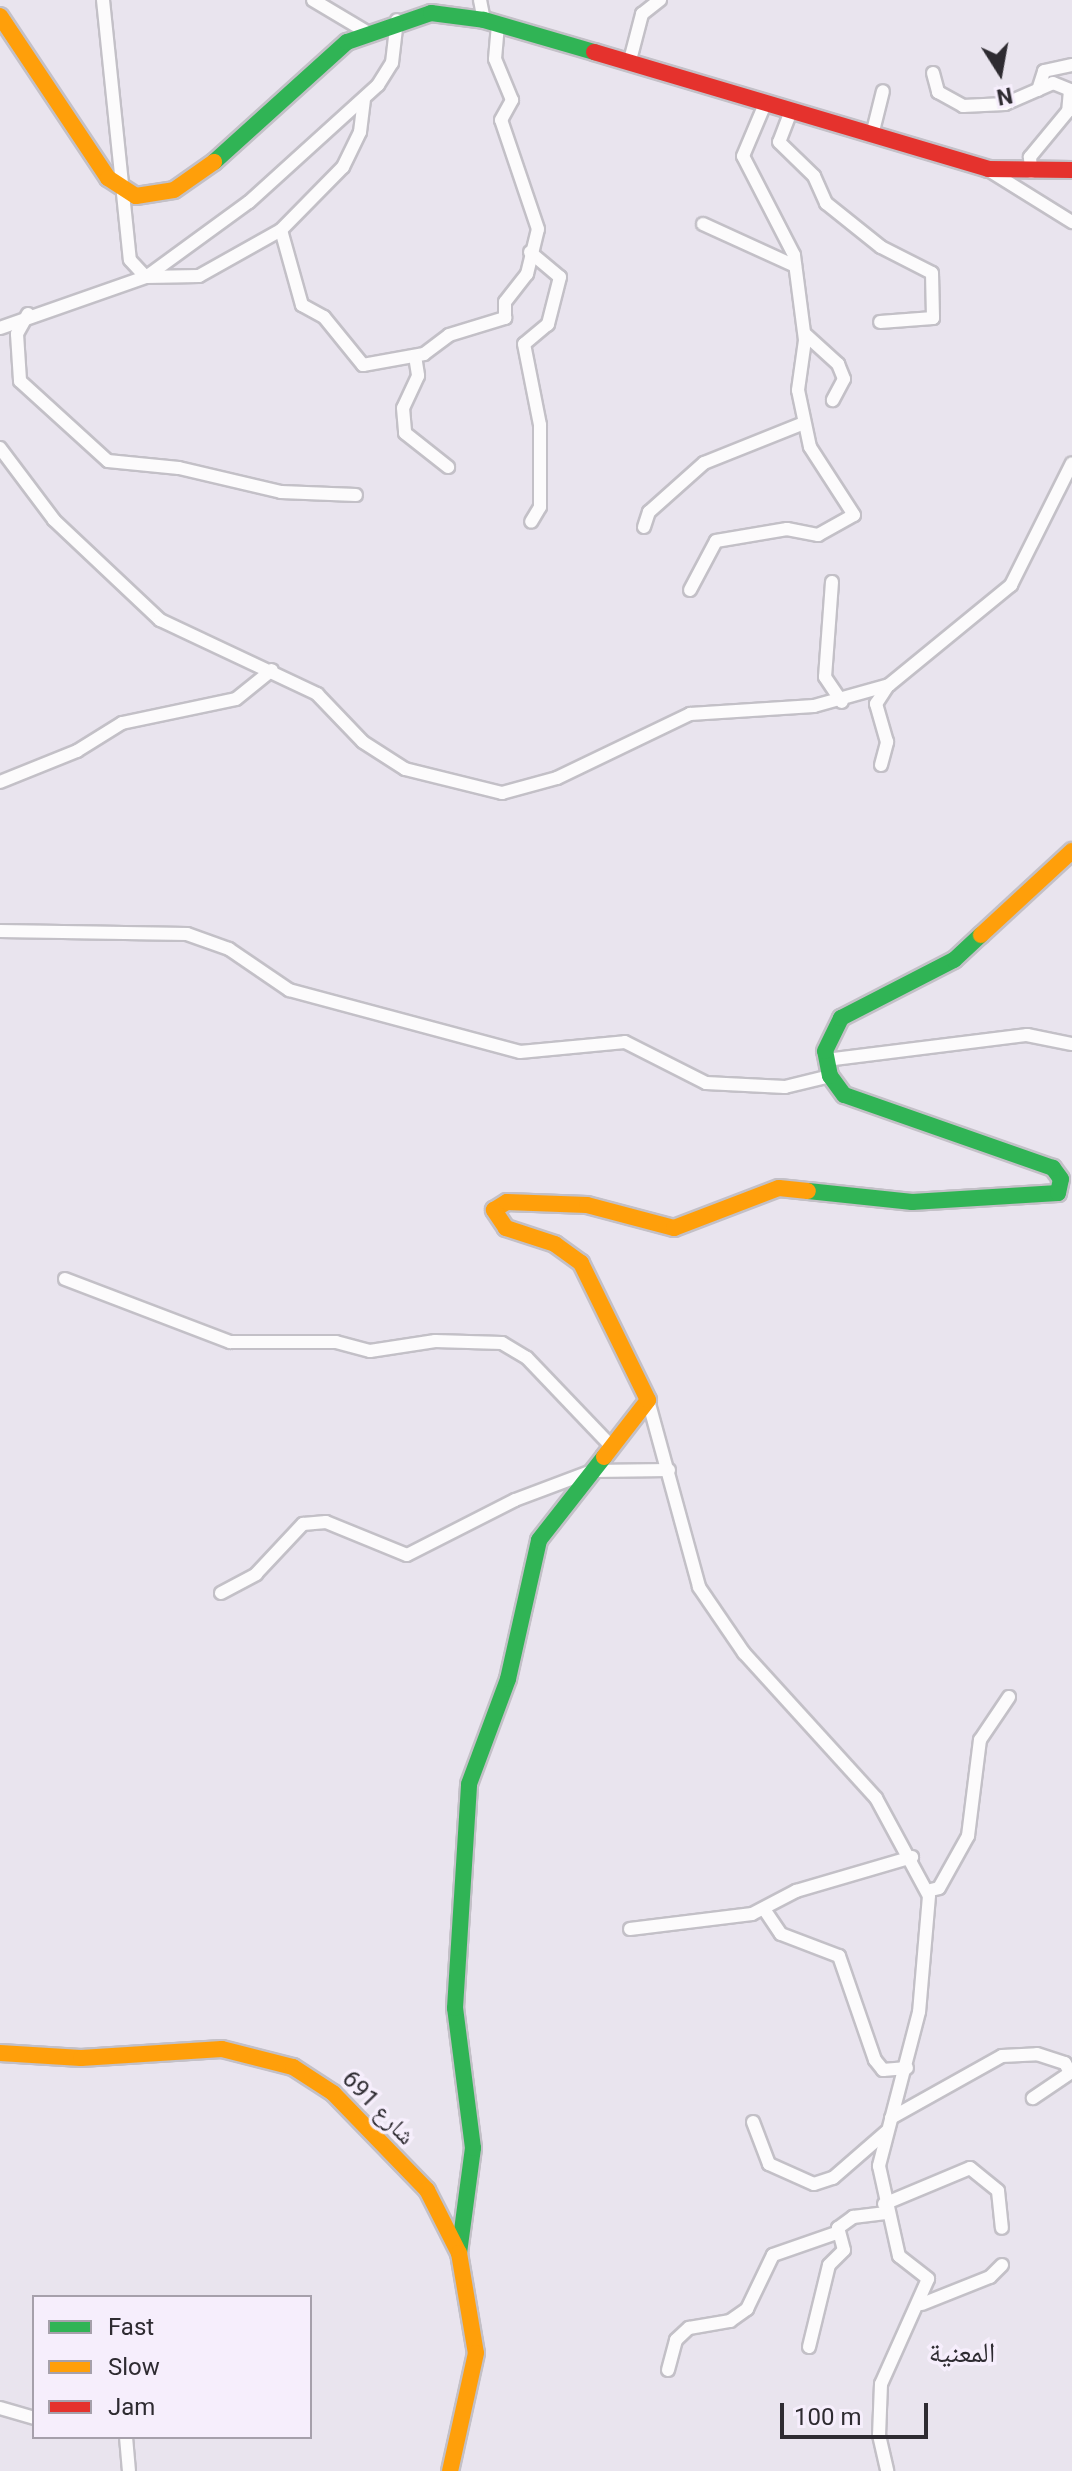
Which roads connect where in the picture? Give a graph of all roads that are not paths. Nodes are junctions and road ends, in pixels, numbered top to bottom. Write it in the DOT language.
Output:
graph roads {
  1 [pos="103,0"];
  2 [pos="313,0"];
  3 [pos="480,0"];
  4 [pos="660,0"];
  5 [pos="0,16"];
  6 [pos="397,20"];
  7 [pos="491,22"];
  8 [pos="365,31"];
  9 [pos="629,64"];
  10 [pos="1072,65"];
  11 [pos="933,73"];
  12 [pos="1038,90"];
  13 [pos="883,91"];
  14 [pos="364,101"];
  15 [pos="765,104"];
  16 [pos="791,111"];
  17 [pos="872,135"];
  18 [pos="988,169"];
  19 [pos="1072,170"];
  20 [pos="1031,172"];
  21 [pos="126,193"];
  22 [pos="1072,222"];
  23 [pos="703,224"];
  24 [pos="281,230"];
  25 [pos="530,252"];
  26 [pos="795,266"];
  27 [pos="146,277"];
  28 [pos="29,312"];
  29 [pos="880,322"];
  30 [pos="2,323"];
  31 [pos="805,334"];
  32 [pos="415,356"];
  33 [pos="833,400"];
  34 [pos="804,423"];
  35 [pos="0,448"];
  36 [pos="1072,463"];
  37 [pos="448,467"];
  38 [pos="6,474"];
  39 [pos="356,495"];
  40 [pos="531,522"];
  41 [pos="644,527"];
  42 [pos="832,582"];
  43 [pos="690,590"];
  44 [pos="272,670"];
  45 [pos="889,685"];
  46 [pos="842,702"];
  47 [pos="881,765"];
  48 [pos="0,782"];
  49 [pos="1072,851"];
  50 [pos="0,931"];
  51 [pos="1072,1044"];
  52 [pos="828,1068"];
  53 [pos="65,1279"];
  54 [pos="648,1400"];
  55 [pos="612,1447"];
  56 [pos="669,1470"];
  57 [pos="592,1471"];
  58 [pos="221,1593"];
  59 [pos="1009,1697"];
  60 [pos="912,1857"];
  61 [pos="927,1891"];
  62 [pos="764,1909"];
  63 [pos="630,1929"];
  64 [pos="0,2053"];
  65 [pos="907,2068"];
  66 [pos="1033,2098"];
  67 [pos="891,2118"];
  68 [pos="753,2122"];
  69 [pos="887,2131"];
  70 [pos="885,2209"];
  71 [pos="1002,2228"];
  72 [pos="839,2232"];
  73 [pos="459,2253"];
  74 [pos="1002,2265"];
  75 [pos="922,2304"];
  76 [pos="809,2347"];
  77 [pos="668,2370"];
  78 [pos="0,2408"];
  79 [pos="32,2417"];
  80 [pos="126,2439"];
  81 [pos="129,2471"];
  82 [pos="450,2471"];
  83 [pos="887,2471"];
  1 -- 21 [label="street"];
  2 -- 8 [label="street"];
  3 -- 7 [label="street"];
  4 -- 9 [label="street"];
  5 -- 21 [label="street"];
  6 -- 7 [label="street"];
  6 -- 8 [label="street"];
  6 -- 14 [label="street"];
  7 -- 9 [label="street"];
  7 -- 25 [label="street"];
  8 -- 21 [label="street"];
  9 -- 15 [label="street"];
  10 -- 12 [label="street"];
  11 -- 12 [label="street"];
  12 -- 20 [label="street"];
  13 -- 17 [label="street"];
  14 -- 24 [label="street"];
  14 -- 27 [label="street"];
  15 -- 16 [label="street"];
  15 -- 26 [label="street"];
  16 -- 17 [label="street"];
  16 -- 29 [label="street"];
  17 -- 18 [label="street"];
  18 -- 20 [label="street"];
  18 -- 22 [label="street"];
  19 -- 20 [label="street"];
  21 -- 27 [label="street"];
  23 -- 26 [label="street"];
  24 -- 27 [label="street"];
  24 -- 32 [label="street"];
  25 -- 32 [label="street"];
  25 -- 40 [label="street"];
  26 -- 31 [label="street"];
  27 -- 28 [label="street"];
  28 -- 30 [label="street"];
  28 -- 39 [label="street"];
  31 -- 33 [label="street"];
  31 -- 34 [label="street"];
  32 -- 37 [label="street"];
  34 -- 41 [label="street"];
  34 -- 43 [label="street"];
  35 -- 38 [label="street"];
  36 -- 45 [label="street"];
  38 -- 44 [label="street"];
  42 -- 46 [label="street"];
  44 -- 46 [label="street"];
  44 -- 48 [label="street"];
  45 -- 46 [label="street"];
  45 -- 47 [label="street"];
  49 -- 52 [label="street"];
  50 -- 52 [label="street"];
  51 -- 52 [label="street"];
  52 -- 54 [label="street"];
  53 -- 55 [label="street"];
  54 -- 55 [label="street"];
  54 -- 56 [label="street"];
  55 -- 57 [label="street"];
  56 -- 57 [label="street"];
  56 -- 60 [label="street"];
  57 -- 58 [label="street"];
  57 -- 73 [label="street"];
  59 -- 61 [label="street"];
  60 -- 61 [label="street"];
  60 -- 62 [label="street"];
  61 -- 65 [label="street"];
  62 -- 63 [label="street"];
  62 -- 65 [label="street"];
  64 -- 73 [label="street, شارع 691"];
  65 -- 67 [label="street"];
  66 -- 67 [label="street"];
  67 -- 69 [label="street"];
  68 -- 69 [label="street"];
  69 -- 70 [label="street"];
  70 -- 71 [label="street"];
  70 -- 72 [label="street"];
  70 -- 75 [label="street"];
  72 -- 76 [label="street"];
  72 -- 77 [label="street"];
  73 -- 82 [label="street, شارع 691"];
  74 -- 75 [label="street"];
  75 -- 83 [label="street"];
  78 -- 79 [label="street"];
  80 -- 81 [label="street"];
}
